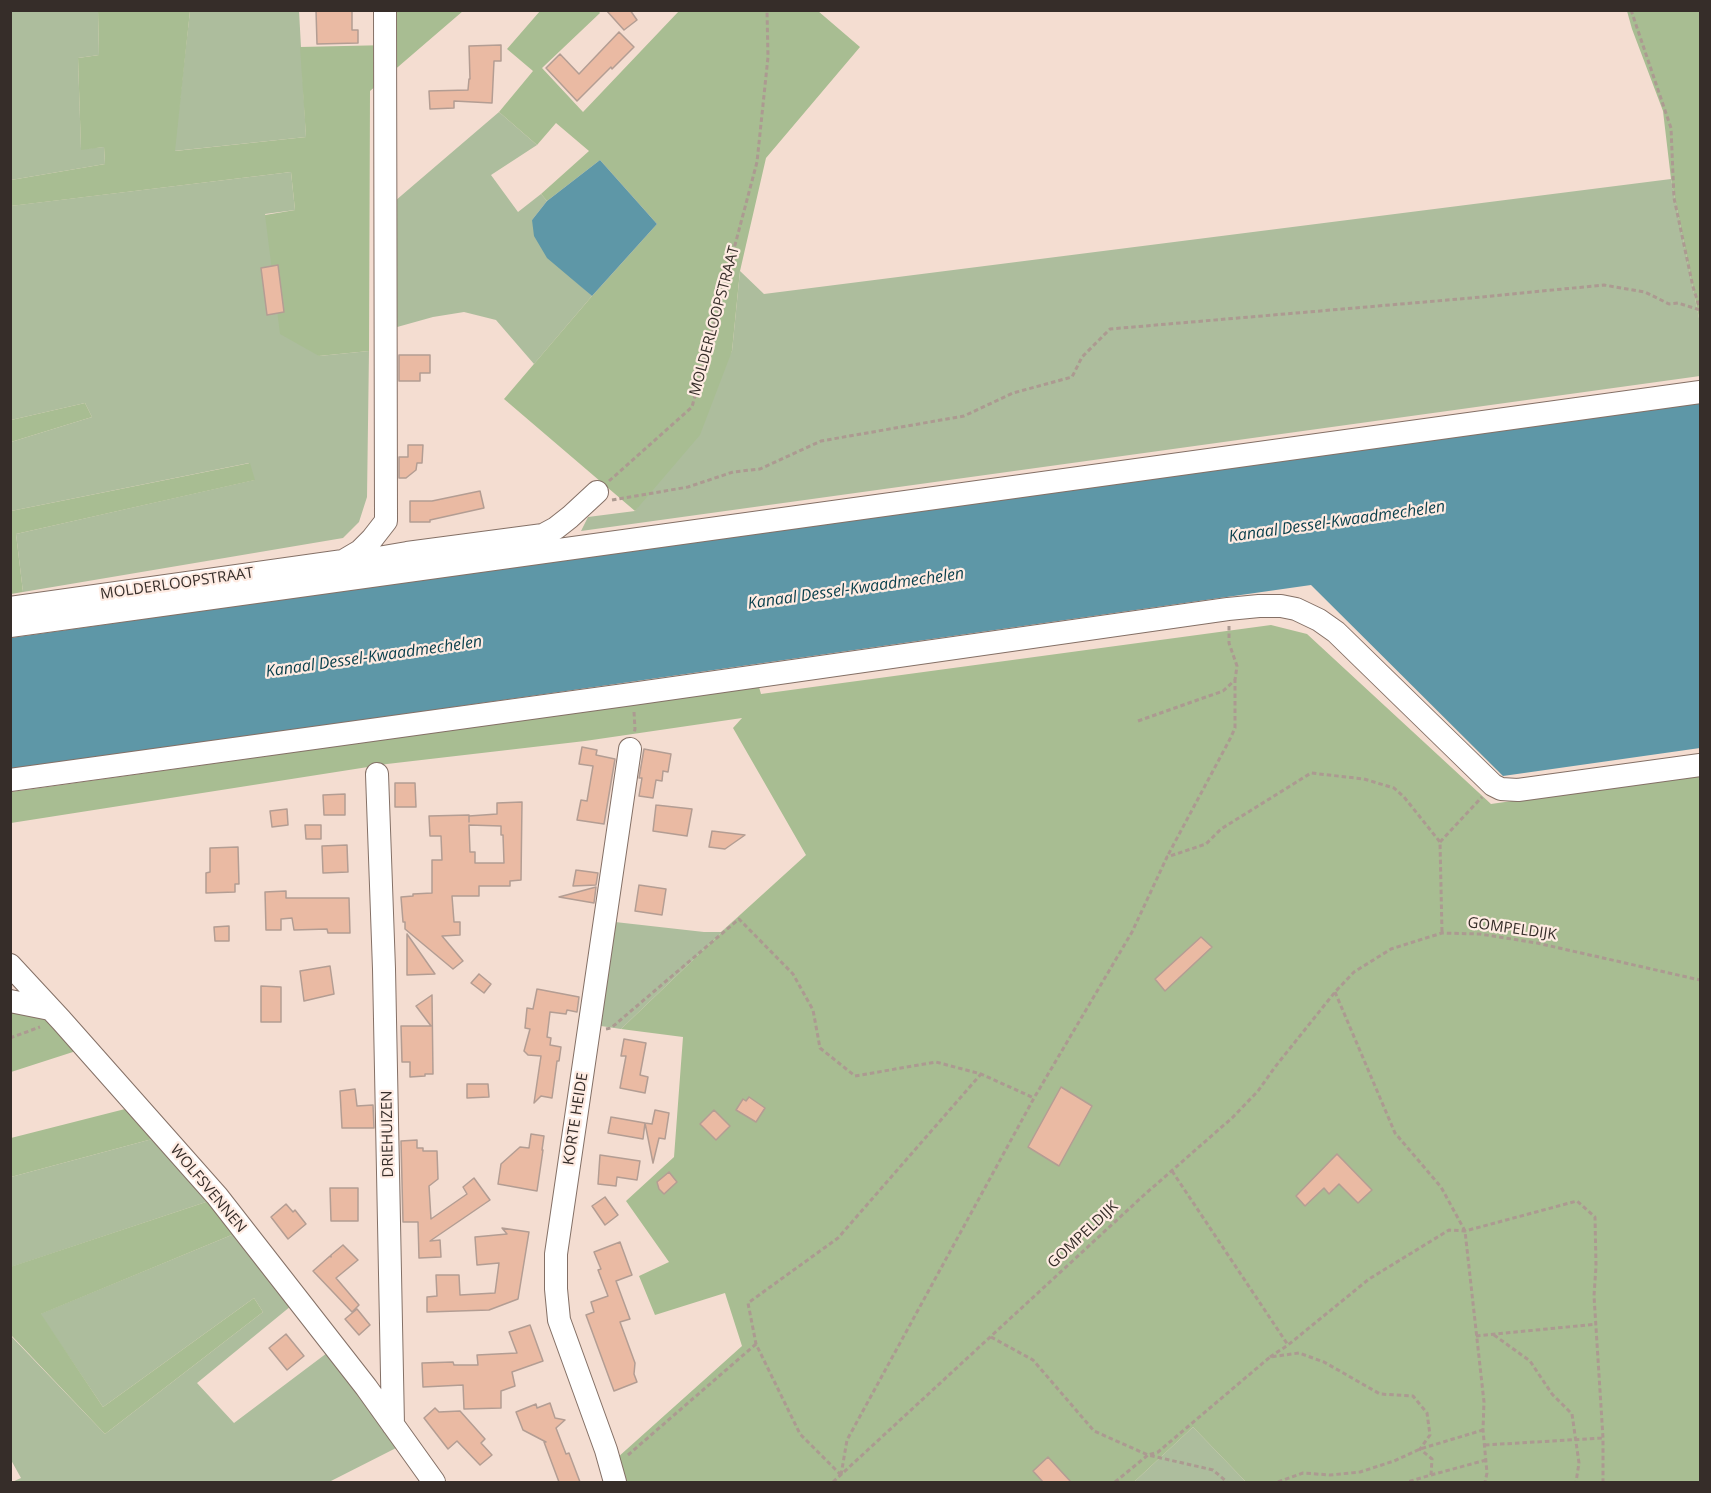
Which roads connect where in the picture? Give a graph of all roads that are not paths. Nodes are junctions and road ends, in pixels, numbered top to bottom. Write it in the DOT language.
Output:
graph roads {
  1 [pos="385,10"];
  2 [pos="1701,392"];
  3 [pos="590,499"];
  4 [pos="386,521"];
  5 [pos="407,553"];
  6 [pos="342,561"];
  7 [pos="10,608"];
  8 [pos="10,626"];
  9 [pos="630,749"];
  10 [pos="1701,765"];
  11 [pos="377,774"];
  12 [pos="10,780"];
  13 [pos="10,965"];
  14 [pos="10,1001"];
  15 [pos="56,1014"];
  16 [pos="393,1425"];
  17 [pos="417,1458"];
  18 [pos="614,1476"];
  19 [pos="415,1482"];
  20 [pos="434,1482"];
  1 -- 4 [label="street"];
  2 -- 8 [label="street"];
  3 -- 5 [label="street, MOLDERLOOPSTRAAT"];
  4 -- 5 [label="street"];
  4 -- 6 [label="street, MOLDERLOOPSTRAAT"];
  5 -- 6 [label="street, MOLDERLOOPSTRAAT"];
  6 -- 7 [label="street, MOLDERLOOPSTRAAT"];
  9 -- 18 [label="street, KORTE HEIDE"];
  10 -- 12 [label="street"];
  11 -- 16 [label="street, DRIEHUIZEN"];
  13 -- 15 [label="street, WOLFSVENNEN"];
  14 -- 15 [label="street"];
  15 -- 16 [label="street, WOLFSVENNEN"];
  16 -- 17 [label="street"];
  17 -- 19 [label="street"];
  17 -- 20 [label="street"];
}
